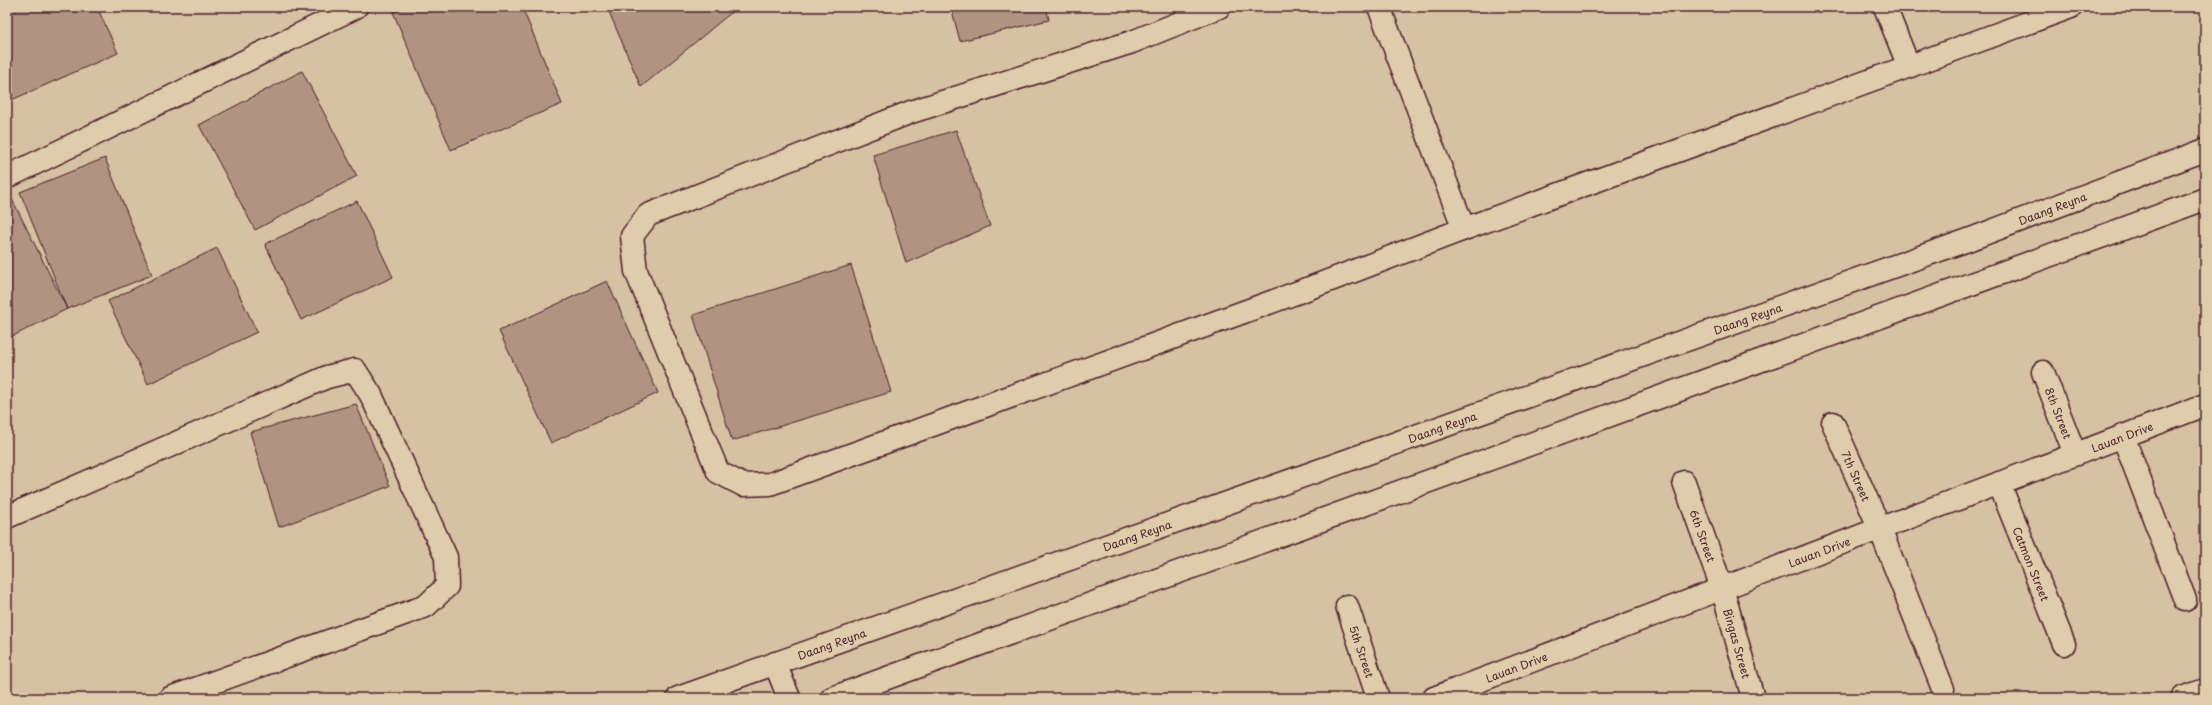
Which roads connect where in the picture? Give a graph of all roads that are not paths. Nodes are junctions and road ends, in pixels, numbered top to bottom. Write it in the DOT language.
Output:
graph roads {
  1 [pos="356,7"];
  2 [pos="1219,7"];
  3 [pos="1379,7"];
  4 [pos="1885,7"];
  5 [pos="2071,7"];
  6 [pos="1910,67"];
  7 [pos="2205,150"];
  8 [pos="7,177"];
  9 [pos="2205,199"];
  10 [pos="1464,229"];
  11 [pos="2043,372"];
  12 [pos="2205,405"];
  13 [pos="1833,423"];
  14 [pos="2123,436"];
  15 [pos="2076,454"];
  16 [pos="1684,482"];
  17 [pos="1999,483"];
  18 [pos="7,517"];
  19 [pos="1880,528"];
  20 [pos="1722,588"];
  21 [pos="2185,600"];
  22 [pos="1347,606"];
  23 [pos="2064,644"];
  24 [pos="775,663"];
  25 [pos="1943,689"];
  26 [pos="2205,690"];
  27 [pos="170,698"];
  28 [pos="678,698"];
  29 [pos="789,698"];
  30 [pos="832,698"];
  31 [pos="1378,698"];
  32 [pos="1434,698"];
  33 [pos="1753,698"];
  34 [pos="2182,698"];
  1 -- 8 [label="street"];
  2 -- 10 [label="street"];
  3 -- 10 [label="street"];
  4 -- 6 [label="street"];
  5 -- 6 [label="street"];
  6 -- 10 [label="street"];
  7 -- 24 [label="street, Daang Reyna"];
  9 -- 30 [label="street"];
  11 -- 15 [label="street, 8th Street"];
  12 -- 14 [label="street, Lauan Drive"];
  13 -- 19 [label="street, 7th Street"];
  14 -- 15 [label="street, Lauan Drive"];
  14 -- 21 [label="street"];
  15 -- 17 [label="street, Lauan Drive"];
  16 -- 20 [label="street, 6th Street"];
  17 -- 19 [label="street, Lauan Drive"];
  17 -- 23 [label="street, Catmon Street"];
  18 -- 27 [label="street"];
  19 -- 20 [label="street, Lauan Drive"];
  19 -- 25 [label="street, 7th Street"];
  20 -- 32 [label="street, Lauan Drive"];
  20 -- 33 [label="street, Bingas Street"];
  22 -- 31 [label="street, 5th Street"];
  24 -- 28 [label="street, Daang Reyna"];
  24 -- 29 [label="street"];
  26 -- 34 [label="street"];
}
